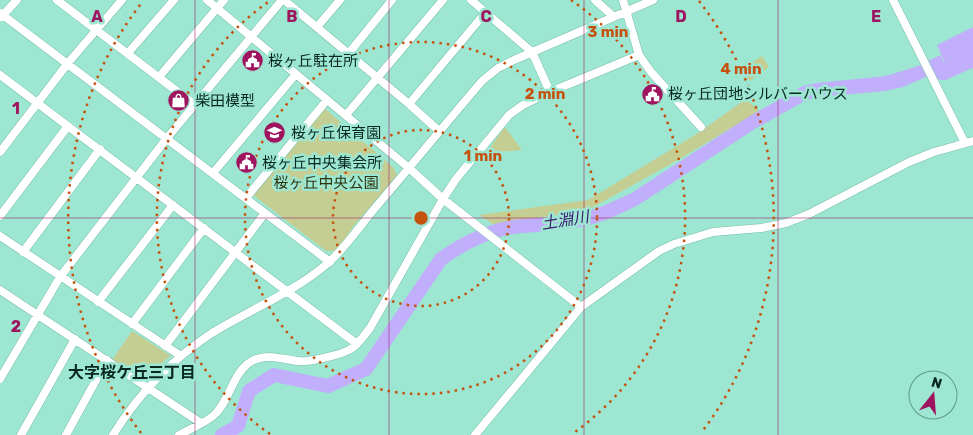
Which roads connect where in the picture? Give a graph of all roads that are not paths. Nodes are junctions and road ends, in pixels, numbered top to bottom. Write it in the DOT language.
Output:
graph roads {
  1 [pos="18,0"];
  2 [pos="57,0"];
  3 [pos="122,0"];
  4 [pos="174,0"];
  5 [pos="207,0"];
  6 [pos="224,0"];
  7 [pos="283,0"];
  8 [pos="340,0"];
  9 [pos="392,0"];
  10 [pos="443,0"];
  11 [pos="471,0"];
  12 [pos="595,0"];
  13 [pos="623,0"];
  14 [pos="653,0"];
  15 [pos="893,0"];
  16 [pos="217,8"];
  17 [pos="485,12"];
  18 [pos="626,12"];
  19 [pos="1,16"];
  20 [pos="614,17"];
  21 [pos="318,27"];
  22 [pos="98,29"];
  23 [pos="251,36"];
  24 [pos="532,52"];
  25 [pos="128,53"];
  26 [pos="349,53"];
  27 [pos="639,56"];
  28 [pos="68,63"];
  29 [pos="296,74"];
  30 [pos="159,77"];
  31 [pos="379,78"];
  32 [pos="1,79"];
  33 [pos="550,92"];
  34 [pos="327,100"];
  35 [pos="37,102"];
  36 [pos="195,104"];
  37 [pos="409,104"];
  38 [pos="346,116"];
  39 [pos="68,126"];
  40 [pos="701,127"];
  41 [pos="439,131"];
  42 [pos="167,138"];
  43 [pos="969,142"];
  44 [pos="100,149"];
  45 [pos="0,152"];
  46 [pos="409,168"];
  47 [pos="213,173"];
  48 [pos="137,177"];
  49 [pos="246,198"];
  50 [pos="443,199"];
  51 [pos="173,205"];
  52 [pos="265,213"];
  53 [pos="0,216"];
  54 [pos="204,228"];
  55 [pos="0,236"];
  56 [pos="23,252"];
  57 [pos="236,252"];
  58 [pos="330,262"];
  59 [pos="60,277"];
  60 [pos="0,290"];
  61 [pos="289,292"];
  62 [pos="98,302"];
  63 [pos="581,307"];
  64 [pos="37,314"];
  65 [pos="132,324"];
  66 [pos="75,339"];
  67 [pos="357,344"];
  68 [pos="165,346"];
  69 [pos="181,356"];
  70 [pos="107,360"];
  71 [pos="0,379"];
  72 [pos="148,387"];
  73 [pos="201,423"];
  74 [pos="21,435"];
  75 [pos="66,435"];
  76 [pos="113,435"];
  77 [pos="179,435"];
  78 [pos="475,435"];
  1 -- 19 [label="street"];
  2 -- 22 [label="street"];
  3 -- 22 [label="street"];
  4 -- 25 [label="street"];
  5 -- 16 [label="street"];
  6 -- 16 [label="street"];
  7 -- 21 [label="street"];
  7 -- 23 [label="street"];
  8 -- 21 [label="street"];
  9 -- 26 [label="street"];
  10 -- 31 [label="street"];
  11 -- 17 [label="street"];
  12 -- 20 [label="street"];
  13 -- 18 [label="street"];
  14 -- 18 [label="street"];
  15 -- 43 [label="street"];
  16 -- 23 [label="street"];
  16 -- 30 [label="street"];
  17 -- 24 [label="street"];
  17 -- 37 [label="street"];
  18 -- 20 [label="street"];
  18 -- 27 [label="street"];
  19 -- 28 [label="street"];
  20 -- 24 [label="street"];
  21 -- 26 [label="street"];
  22 -- 25 [label="street"];
  22 -- 28 [label="street"];
  23 -- 29 [label="street"];
  23 -- 36 [label="street"];
  24 -- 33 [label="street"];
  24 -- 41 [label="street"];
  25 -- 30 [label="street"];
  26 -- 31 [label="street"];
  27 -- 33 [label="street"];
  27 -- 40 [label="street"];
  28 -- 35 [label="street"];
  28 -- 42 [label="street"];
  29 -- 34 [label="street"];
  29 -- 47 [label="street"];
  30 -- 36 [label="street"];
  31 -- 37 [label="street"];
  31 -- 38 [label="street"];
  32 -- 35 [label="street"];
  33 -- 50 [label="street"];
  34 -- 38 [label="street"];
  34 -- 49 [label="street"];
  35 -- 39 [label="street"];
  35 -- 45 [label="street"];
  36 -- 42 [label="street"];
  37 -- 41 [label="street"];
  38 -- 46 [label="street"];
  39 -- 44 [label="street"];
  39 -- 53 [label="street"];
  41 -- 46 [label="street"];
  42 -- 47 [label="street"];
  42 -- 48 [label="street"];
  43 -- 63 [label="street"];
  44 -- 48 [label="street"];
  44 -- 56 [label="street"];
  46 -- 50 [label="street"];
  46 -- 58 [label="street"];
  47 -- 49 [label="street"];
  48 -- 51 [label="street"];
  48 -- 59 [label="street"];
  49 -- 52 [label="street"];
  50 -- 63 [label="street"];
  50 -- 67 [label="street"];
  51 -- 54 [label="street"];
  51 -- 62 [label="street"];
  52 -- 57 [label="street"];
  52 -- 58 [label="street"];
  54 -- 57 [label="street"];
  54 -- 65 [label="street"];
  55 -- 56 [label="street"];
  56 -- 59 [label="street"];
  57 -- 61 [label="street"];
  57 -- 68 [label="street"];
  58 -- 61 [label="street"];
  59 -- 62 [label="street"];
  59 -- 64 [label="street"];
  60 -- 64 [label="street"];
  61 -- 67 [label="street"];
  61 -- 69 [label="street"];
  62 -- 65 [label="street"];
  63 -- 78 [label="street"];
  64 -- 66 [label="street"];
  64 -- 71 [label="street"];
  65 -- 68 [label="street"];
  66 -- 70 [label="street"];
  66 -- 74 [label="street"];
  67 -- 73 [label="street"];
  68 -- 69 [label="street"];
  69 -- 72 [label="street"];
  70 -- 72 [label="street"];
  70 -- 75 [label="street"];
  72 -- 73 [label="street"];
  72 -- 76 [label="street"];
  73 -- 77 [label="street"];
}
